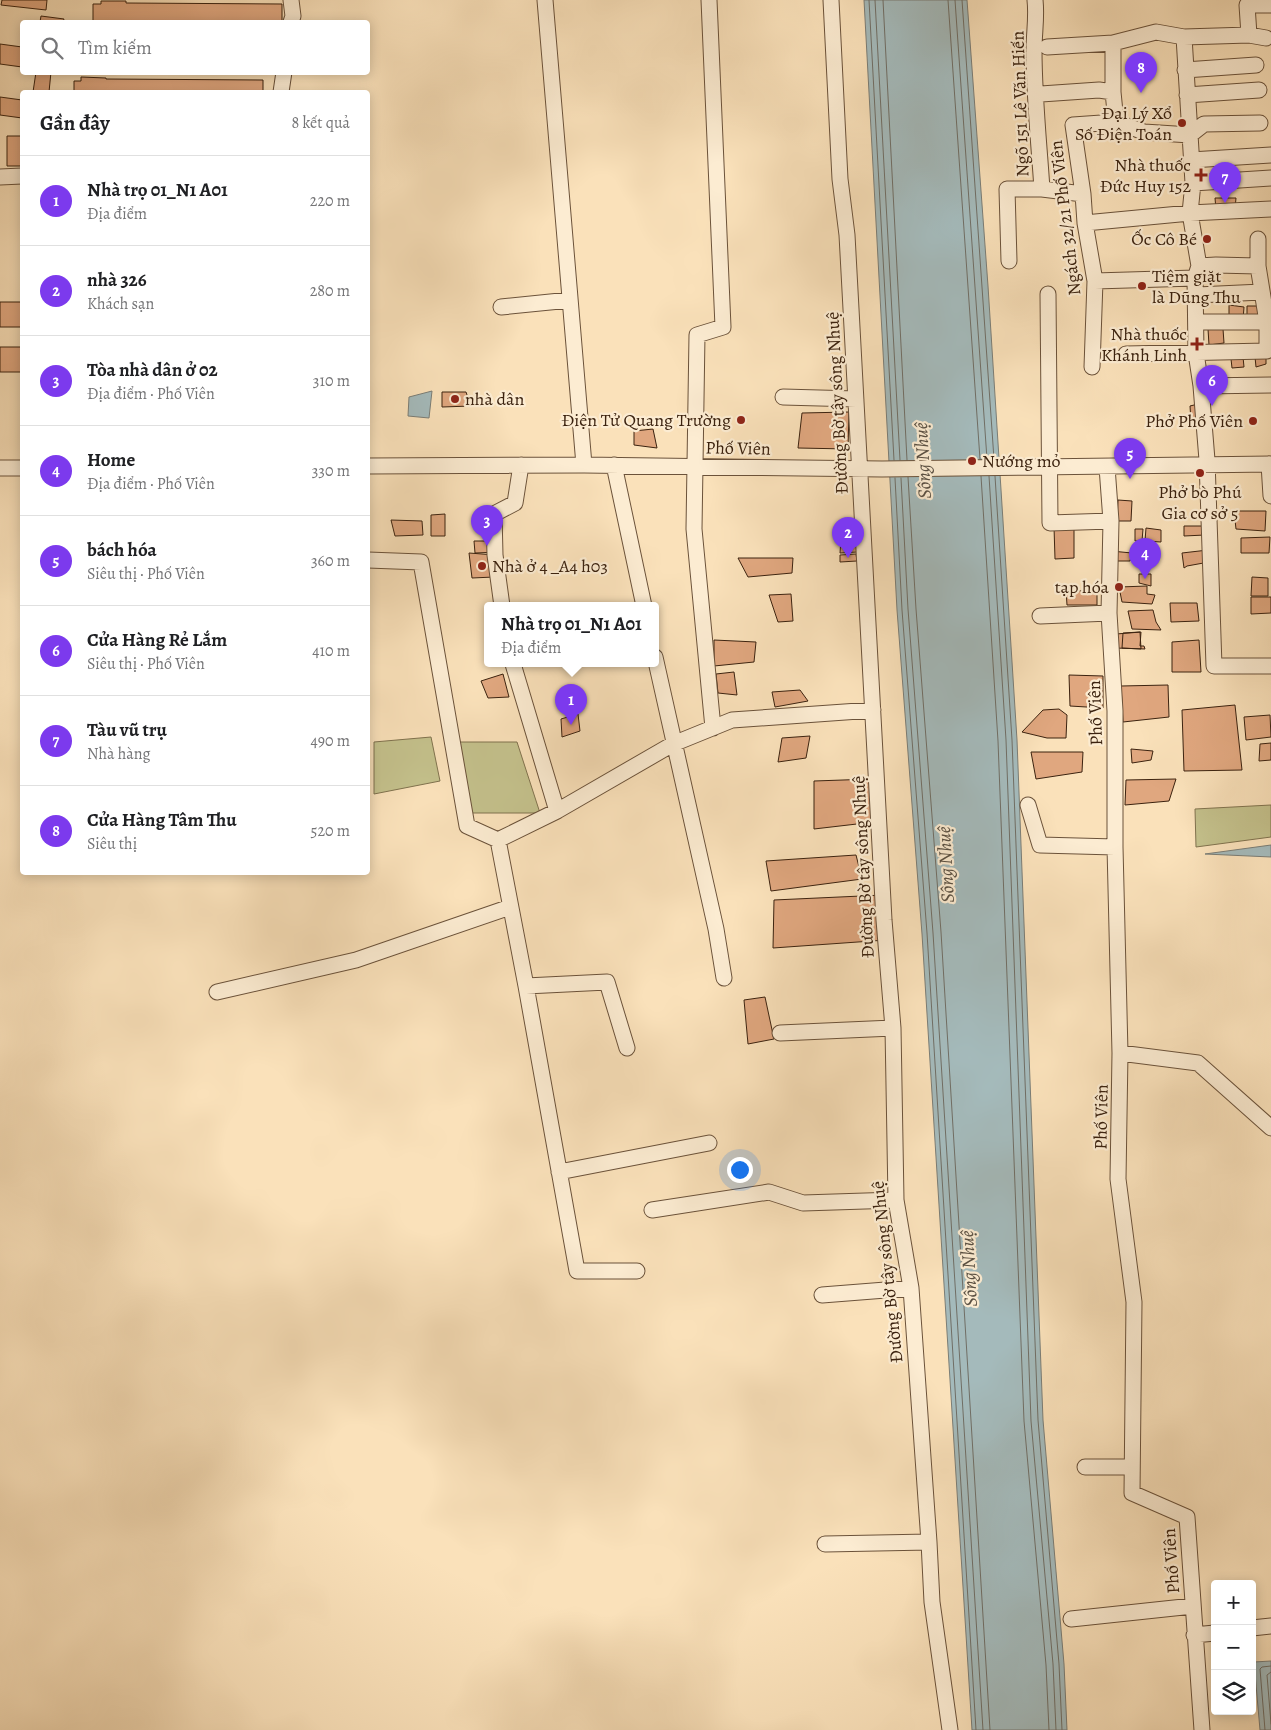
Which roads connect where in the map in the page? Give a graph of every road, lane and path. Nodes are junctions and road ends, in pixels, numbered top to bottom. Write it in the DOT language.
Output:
graph roads {
  1 [pos="291,0"];
  2 [pos="546,0"];
  3 [pos="709,0"];
  4 [pos="832,0"];
  5 [pos="1036,0"];
  6 [pos="1271,5"];
  7 [pos="292,20"];
  8 [pos="1249,35"];
  9 [pos="1184,37"];
  10 [pos="1266,38"];
  11 [pos="1112,43"];
  12 [pos="1047,47"];
  13 [pos="1256,65"];
  14 [pos="1185,70"];
  15 [pos="283,75"];
  16 [pos="280,90"];
  17 [pos="1259,90"];
  18 [pos="1113,92"];
  19 [pos="1041,94"];
  20 [pos="1187,95"];
  21 [pos="1116,122"];
  22 [pos="1260,122"];
  23 [pos="1190,135"];
  24 [pos="1271,155"];
  25 [pos="1191,160"];
  26 [pos="20,176"];
  27 [pos="0,177"];
  28 [pos="1271,178"];
  29 [pos="1193,183"];
  30 [pos="1042,190"];
  31 [pos="1083,194"];
  32 [pos="1271,209"];
  33 [pos="1190,213"];
  34 [pos="1084,223"];
  35 [pos="1258,239"];
  36 [pos="1009,261"];
  37 [pos="1258,266"];
  38 [pos="1197,272"];
  39 [pos="1095,281"];
  40 [pos="1262,292"];
  41 [pos="1048,294"];
  42 [pos="1196,295"];
  43 [pos="570,300"];
  44 [pos="501,307"];
  45 [pos="1197,322"];
  46 [pos="1267,322"];
  47 [pos="1196,353"];
  48 [pos="1126,354"];
  49 [pos="1092,366"];
  50 [pos="1271,385"];
  51 [pos="1201,386"];
  52 [pos="783,397"];
  53 [pos="856,399"];
  54 [pos="1270,464"];
  55 [pos="521,465"];
  56 [pos="584,465"];
  57 [pos="370,466"];
  58 [pos="614,466"];
  59 [pos="694,466"];
  60 [pos="1206,466"];
  61 [pos="1049,467"];
  62 [pos="1107,467"];
  63 [pos="0,468"];
  64 [pos="20,468"];
  65 [pos="859,468"];
  66 [pos="1271,496"];
  67 [pos="1111,521"];
  68 [pos="370,560"];
  69 [pos="501,602"];
  70 [pos="643,602"];
  71 [pos="1109,613"];
  72 [pos="1040,616"];
  73 [pos="1271,666"];
  74 [pos="514,667"];
  75 [pos="657,667"];
  76 [pos="873,710"];
  77 [pos="714,728"];
  78 [pos="673,744"];
  79 [pos="1028,805"];
  80 [pos="557,811"];
  81 [pos="498,840"];
  82 [pos="1116,847"];
  83 [pos="510,907"];
  84 [pos="724,978"];
  85 [pos="526,986"];
  86 [pos="216,992"];
  87 [pos="893,1028"];
  88 [pos="780,1033"];
  89 [pos="627,1048"];
  90 [pos="1120,1053"];
  91 [pos="1271,1128"];
  92 [pos="709,1143"];
  93 [pos="559,1172"];
  94 [pos="896,1200"];
  95 [pos="652,1210"];
  96 [pos="637,1271"];
  97 [pos="911,1288"];
  98 [pos="822,1295"];
  99 [pos="1085,1467"];
  100 [pos="1132,1467"];
  101 [pos="929,1542"];
  102 [pos="824,1544"];
  103 [pos="1193,1606"];
  104 [pos="1071,1619"];
  105 [pos="1271,1626"];
  106 [pos="1256,1628"];
  107 [pos="1211,1633"];
  108 [pos="1194,1635"];
  109 [pos="950,1730"];
  110 [pos="1202,1730"];
  1 -- 7 [label="street"];
  2 -- 43 [label="street"];
  3 -- 59 [label="street"];
  4 -- 53 [label="street, Đường Bờ tây sông Nhuệ"];
  5 -- 30 [label="street, Ngõ 151 Lê Văn Hiến"];
  6 -- 8 [label="street"];
  8 -- 9 [label="street"];
  8 -- 10 [label="street"];
  9 -- 11 [label="street"];
  9 -- 14 [label="street"];
  11 -- 12 [label="street"];
  11 -- 18 [label="street"];
  13 -- 14 [label="street"];
  14 -- 20 [label="street"];
  15 -- 16 [label="street"];
  17 -- 20 [label="street"];
  18 -- 19 [label="street"];
  18 -- 21 [label="street"];
  20 -- 23 [label="street"];
  21 -- 23 [label="street"];
  21 -- 31 [label="street, Ngách 32/21 Phố Viên"];
  22 -- 23 [label="street"];
  23 -- 25 [label="street"];
  24 -- 25 [label="street"];
  25 -- 29 [label="street"];
  26 -- 27 [label="street"];
  28 -- 29 [label="street"];
  29 -- 33 [label="street"];
  30 -- 31 [label="street"];
  30 -- 36 [label="street, Ngõ 151 Lê Văn Hiến"];
  31 -- 34 [label="street, Ngách 32/21 Phố Viên"];
  32 -- 33 [label="street"];
  33 -- 34 [label="street"];
  33 -- 38 [label="street"];
  34 -- 39 [label="street, Ngách 32/21 Phố Viên"];
  35 -- 37 [label="street"];
  37 -- 38 [label="street"];
  37 -- 40 [label="street"];
  38 -- 39 [label="street"];
  38 -- 42 [label="street"];
  39 -- 49 [label="street, Ngách 32/21 Phố Viên"];
  40 -- 42 [label="street"];
  40 -- 46 [label="street"];
  41 -- 61 [label="street"];
  42 -- 45 [label="street"];
  43 -- 44 [label="street"];
  43 -- 56 [label="street"];
  45 -- 46 [label="street"];
  45 -- 47 [label="street"];
  46 -- 47 [label="street"];
  47 -- 48 [label="street"];
  47 -- 51 [label="street"];
  50 -- 51 [label="street"];
  51 -- 60 [label="street"];
  52 -- 53 [label="street"];
  53 -- 65 [label="street, Đường Bờ tây sông Nhuệ"];
  54 -- 60 [label="street, Phố Viên"];
  54 -- 66 [label="street"];
  55 -- 56 [label="street, Phố Viên"];
  55 -- 57 [label="street, Phố Viên"];
  55 -- 69 [label="street"];
  56 -- 58 [label="street, Phố Viên"];
  58 -- 59 [label="street, Phố Viên"];
  58 -- 70 [label="street"];
  59 -- 65 [label="street, Phố Viên"];
  59 -- 77 [label="street"];
  60 -- 62 [label="street, Phố Viên"];
  60 -- 73 [label="street"];
  61 -- 62 [label="street, Phố Viên"];
  61 -- 65 [label="street, Phố Viên"];
  61 -- 67 [label="street"];
  62 -- 67 [label="street, Phố Viên"];
  63 -- 64 [label="street"];
  65 -- 76 [label="street, Đường Bờ tây sông Nhuệ"];
  67 -- 71 [label="street, Phố Viên"];
  68 -- 81 [label="street"];
  71 -- 72 [label="street"];
  71 -- 82 [label="street, Phố Viên"];
  74 -- 80 [label="street"];
  75 -- 78 [label="street"];
  76 -- 77 [label="street"];
  76 -- 87 [label="street, Đường Bờ tây sông Nhuệ"];
  77 -- 78 [label="street"];
  78 -- 80 [label="street"];
  78 -- 84 [label="street"];
  79 -- 82 [label="street"];
  80 -- 81 [label="street"];
  81 -- 83 [label="street"];
  82 -- 90 [label="street, Phố Viên"];
  83 -- 85 [label="street"];
  83 -- 86 [label="street"];
  85 -- 89 [label="street"];
  85 -- 93 [label="street"];
  87 -- 88 [label="street"];
  87 -- 94 [label="street, Đường Bờ tây sông Nhuệ"];
  90 -- 91 [label="street"];
  90 -- 100 [label="street, Phố Viên"];
  92 -- 93 [label="street"];
  93 -- 96 [label="street"];
  94 -- 95 [label="street"];
  94 -- 97 [label="street, Đường Bờ tây sông Nhuệ"];
  97 -- 98 [label="street"];
  97 -- 101 [label="street, Đường Bờ tây sông Nhuệ"];
  99 -- 100 [label="street"];
  100 -- 103 [label="street, Phố Viên"];
  101 -- 102 [label="street"];
  101 -- 109 [label="street, Đường Bờ tây sông Nhuệ"];
  103 -- 104 [label="street"];
  103 -- 108 [label="street, Phố Viên"];
  105 -- 106 [label="street"];
  107 -- 108 [label="street"];
  108 -- 110 [label="street, Phố Viên"];
}
